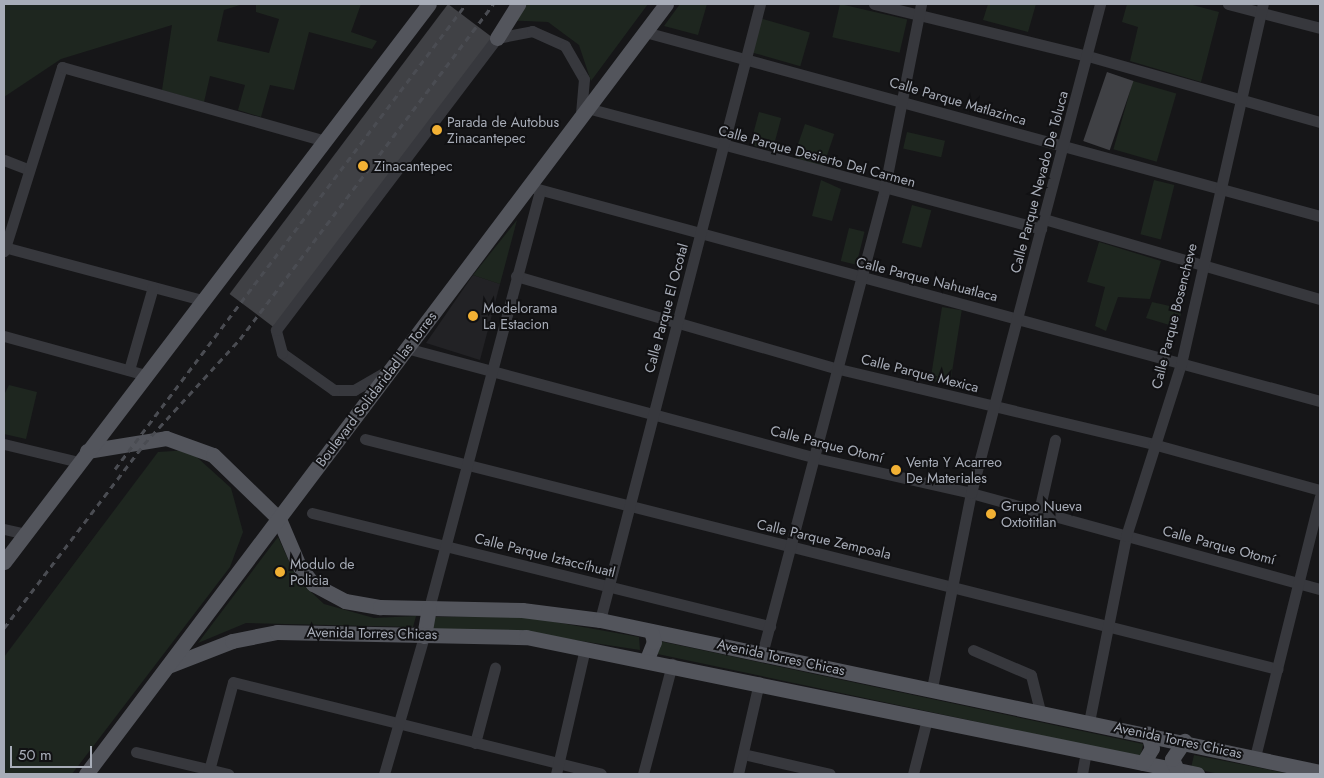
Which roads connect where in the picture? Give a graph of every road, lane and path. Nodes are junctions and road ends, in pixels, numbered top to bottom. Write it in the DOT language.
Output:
graph roads {
  1 [pos="430,4"];
  2 [pos="518,4"];
  3 [pos="666,4"];
  4 [pos="760,4"];
  5 [pos="874,4"];
  6 [pos="921,4"];
  7 [pos="1100,4"];
  8 [pos="1228,4"];
  9 [pos="1262,8"];
  10 [pos="919,16"];
  11 [pos="1320,28"];
  12 [pos="645,32"];
  13 [pos="497,38"];
  14 [pos="1088,56"];
  15 [pos="746,60"];
  16 [pos="1242,101"];
  17 [pos="903,102"];
  18 [pos="583,114"];
  19 [pos="1320,122"];
  20 [pos="326,141"];
  21 [pos="1063,146"];
  22 [pos="724,147"];
  23 [pos="4,160"];
  24 [pos="28,169"];
  25 [pos="534,189"];
  26 [pos="1222,189"];
  27 [pos="884,191"];
  28 [pos="1320,216"];
  29 [pos="1042,224"];
  30 [pos="701,233"];
  31 [pos="4,249"];
  32 [pos="1203,264"];
  33 [pos="516,276"];
  34 [pos="863,279"];
  35 [pos="153,287"];
  36 [pos="1320,299"];
  37 [pos="202,300"];
  38 [pos="1019,317"];
  39 [pos="678,322"];
  40 [pos="4,336"];
  41 [pos="406,348"];
  42 [pos="1180,364"];
  43 [pos="392,369"];
  44 [pos="840,369"];
  45 [pos="129,370"];
  46 [pos="490,370"];
  47 [pos="146,376"];
  48 [pos="1320,401"];
  49 [pos="993,406"];
  50 [pos="654,413"];
  51 [pos="365,440"];
  52 [pos="1055,440"];
  53 [pos="4,444"];
  54 [pos="1153,444"];
  55 [pos="83,457"];
  56 [pos="816,458"];
  57 [pos="466,465"];
  58 [pos="1320,490"];
  59 [pos="971,493"];
  60 [pos="1320,498"];
  61 [pos="628,507"];
  62 [pos="1039,511"];
  63 [pos="312,513"];
  64 [pos="280,520"];
  65 [pos="4,529"];
  66 [pos="25,534"];
  67 [pos="1126,536"];
  68 [pos="445,545"];
  69 [pos="791,547"];
  70 [pos="4,562"];
  71 [pos="1298,583"];
  72 [pos="953,584"];
  73 [pos="607,586"];
  74 [pos="1320,589"];
  75 [pos="429,608"];
  76 [pos="600,620"];
  77 [pos="1107,625"];
  78 [pos="770,626"];
  79 [pos="651,630"];
  80 [pos="424,636"];
  81 [pos="585,648"];
  82 [pos="973,650"];
  83 [pos="762,654"];
  84 [pos="646,659"];
  85 [pos="672,664"];
  86 [pos="168,666"];
  87 [pos="495,668"];
  88 [pos="1277,669"];
  89 [pos="759,682"];
  90 [pos="932,688"];
  91 [pos="1040,712"];
  92 [pos="928,719"];
  93 [pos="1089,722"];
  94 [pos="397,724"];
  95 [pos="1148,734"];
  96 [pos="1184,741"];
  97 [pos="475,743"];
  98 [pos="1086,751"];
  99 [pos="136,752"];
  100 [pos="743,754"];
  101 [pos="1255,757"];
  102 [pos="1143,763"];
  103 [pos="558,769"];
  104 [pos="1177,770"];
  105 [pos="209,772"];
  106 [pos="1320,772"];
  107 [pos="86,774"];
  108 [pos="228,774"];
  109 [pos="384,774"];
  110 [pos="601,774"];
  111 [pos="643,774"];
  112 [pos="738,774"];
  113 [pos="830,774"];
  114 [pos="912,774"];
  115 [pos="1082,774"];
  116 [pos="1197,774"];
  1 -- 20 [label="main road"];
  2 -- 13 [label="main road"];
  3 -- 12 [label="main road, Boulevard Solidaridad las Torres"];
  4 -- 15 [label="street, Calle Parque El Ocotal"];
  5 -- 10 [label="street"];
  6 -- 10 [label="street"];
  7 -- 14 [label="street, Calle Parque Nevado De Toluca"];
  8 -- 9 [label="street"];
  9 -- 11 [label="street"];
  9 -- 16 [label="street, Calle Parque Bosencheve"];
  10 -- 14 [label="street"];
  10 -- 17 [label="street"];
  12 -- 15 [label="street, Calle Parque Matlazinca"];
  12 -- 18 [label="main road, Boulevard Solidaridad las Torres"];
  13 -- 18 [label="street"];
  13 -- 43 [label="street"];
  14 -- 16 [label="street"];
  14 -- 21 [label="street, Calle Parque Nevado De Toluca"];
  15 -- 17 [label="street, Calle Parque Matlazinca"];
  15 -- 22 [label="street, Calle Parque El Ocotal"];
  16 -- 19 [label="street"];
  16 -- 26 [label="street, Calle Parque Bosencheve"];
  17 -- 21 [label="street, Calle Parque Matlazinca"];
  17 -- 27 [label="street"];
  18 -- 22 [label="street, Calle Parque Desierto Del Carmen"];
  18 -- 25 [label="main road, Boulevard Solidaridad las Torres"];
  20 -- 24 [label="street"];
  20 -- 37 [label="main road"];
  21 -- 26 [label="street, Calle Parque Matlazinca"];
  21 -- 29 [label="street, Calle Parque Nevado De Toluca"];
  22 -- 27 [label="street, Calle Parque Desierto Del Carmen"];
  22 -- 30 [label="street, Calle Parque El Ocotal"];
  23 -- 24 [label="street"];
  24 -- 31 [label="street"];
  25 -- 30 [label="street, Calle Parque Nahuatlaca"];
  25 -- 33 [label="street"];
  25 -- 41 [label="main road, Boulevard Solidaridad las Torres"];
  26 -- 28 [label="street, Calle Parque Matlazinca"];
  26 -- 32 [label="street, Calle Parque Bosencheve"];
  27 -- 29 [label="street, Calle Parque Desierto Del Carmen"];
  27 -- 34 [label="street"];
  29 -- 32 [label="street, Calle Parque Desierto Del Carmen"];
  29 -- 38 [label="street, Calle Parque Nevado De Toluca"];
  30 -- 34 [label="street, Calle Parque Nahuatlaca"];
  30 -- 39 [label="street, Calle Parque El Ocotal"];
  31 -- 35 [label="street"];
  32 -- 36 [label="street, Calle Parque Desierto Del Carmen"];
  32 -- 42 [label="street, Calle Parque Bosencheve"];
  33 -- 39 [label="street, Calle Parque Mexica"];
  33 -- 46 [label="street"];
  34 -- 38 [label="street, Calle Parque Nahuatlaca"];
  34 -- 44 [label="street"];
  35 -- 37 [label="street"];
  35 -- 45 [label="street"];
  37 -- 47 [label="main road"];
  38 -- 42 [label="street, Calle Parque Nahuatlaca"];
  38 -- 49 [label="street, Calle Parque Nevado De Toluca"];
  39 -- 44 [label="street, Calle Parque Mexica"];
  39 -- 50 [label="street, Calle Parque El Ocotal"];
  40 -- 45 [label="street"];
  41 -- 43 [label="main road, Boulevard Solidaridad las Torres"];
  41 -- 46 [label="street, Calle Parque Otomí"];
  42 -- 48 [label="street, Calle Parque Nahuatlaca"];
  42 -- 54 [label="street, Calle Parque Bosencheve"];
  43 -- 64 [label="main road, Boulevard Solidaridad las Torres"];
  44 -- 49 [label="street, Calle Parque Mexica"];
  44 -- 56 [label="street"];
  45 -- 47 [label="street"];
  46 -- 50 [label="street, Calle Parque Otomí"];
  46 -- 57 [label="street"];
  47 -- 55 [label="main road"];
  49 -- 54 [label="street, Calle Parque Mexica"];
  49 -- 59 [label="street, Calle Parque Nevado De Toluca"];
  50 -- 56 [label="street, Calle Parque Otomí"];
  50 -- 61 [label="street, Calle Parque El Ocotal"];
  51 -- 57 [label="street, Calle Parque Zempoala"];
  52 -- 62 [label="street"];
  53 -- 55 [label="street"];
  54 -- 58 [label="street, Calle Parque Mexica"];
  54 -- 67 [label="street, Calle Parque Bosencheve"];
  55 -- 64 [label="main road, Avenida Torres Chicas"];
  55 -- 66 [label="main road"];
  56 -- 59 [label="street, Calle Parque Otomí"];
  56 -- 69 [label="street"];
  57 -- 61 [label="street, Calle Parque Zempoala"];
  57 -- 68 [label="street"];
  59 -- 62 [label="street, Calle Parque Otomí"];
  59 -- 72 [label="street, Calle Parque Nevado De Toluca"];
  60 -- 71 [label="street"];
  61 -- 69 [label="street, Calle Parque Zempoala"];
  61 -- 73 [label="street, Calle Parque El Ocotal"];
  62 -- 67 [label="street, Calle Parque Otomí"];
  63 -- 68 [label="street, Calle Parque Iztaccíhuatl"];
  64 -- 75 [label="main road, Avenida Torres Chicas"];
  64 -- 86 [label="main road, Boulevard Solidaridad las Torres"];
  65 -- 66 [label="street"];
  66 -- 70 [label="main road"];
  67 -- 71 [label="street, Calle Parque Otomí"];
  67 -- 77 [label="street, Calle Parque Bosencheve"];
  68 -- 73 [label="street, Calle Parque Iztaccíhuatl"];
  68 -- 75 [label="street"];
  69 -- 72 [label="street, Calle Parque Zempoala"];
  69 -- 78 [label="street"];
  71 -- 74 [label="street, Calle Parque Otomí"];
  71 -- 88 [label="street"];
  72 -- 77 [label="street, Calle Parque Zempoala"];
  72 -- 90 [label="street, Calle Parque Nevado De Toluca"];
  73 -- 76 [label="street, Calle Parque El Ocotal"];
  73 -- 78 [label="street, Calle Parque Iztaccíhuatl"];
  75 -- 76 [label="main road, Avenida Torres Chicas"];
  75 -- 80 [label="main road"];
  76 -- 79 [label="main road, Avenida Torres Chicas"];
  77 -- 88 [label="street, Calle Parque Zempoala"];
  77 -- 93 [label="street, Calle Parque Bosencheve"];
  78 -- 83 [label="street"];
  79 -- 83 [label="main road, Avenida Torres Chicas"];
  79 -- 84 [label="main road"];
  80 -- 81 [label="main road, Avenida Torres Chicas"];
  80 -- 86 [label="main road, Avenida Torres Chicas"];
  80 -- 94 [label="street"];
  81 -- 84 [label="main road, Avenida Torres Chicas"];
  81 -- 103 [label="street"];
  82 -- 91 [label="street"];
  83 -- 90 [label="main road, Avenida Torres Chicas"];
  84 -- 85 [label="main road, Avenida Torres Chicas"];
  85 -- 89 [label="main road, Avenida Torres Chicas"];
  85 -- 111 [label="street"];
  86 -- 107 [label="main road, Boulevard Solidaridad las Torres"];
  87 -- 97 [label="street"];
  88 -- 101 [label="street"];
  89 -- 92 [label="main road, Avenida Torres Chicas"];
  89 -- 100 [label="street"];
  90 -- 91 [label="main road, Avenida Torres Chicas"];
  91 -- 93 [label="main road, Avenida Torres Chicas"];
  92 -- 98 [label="main road, Avenida Torres Chicas"];
  92 -- 114 [label="street"];
  93 -- 95 [label="main road, Avenida Torres Chicas"];
  94 -- 97 [label="street"];
  94 -- 105 [label="street"];
  94 -- 109 [label="street"];
  95 -- 96 [label="main road, Avenida Torres Chicas"];
  95 -- 102 [label="main road"];
  96 -- 101 [label="main road, Avenida Torres Chicas"];
  96 -- 104 [label="main road"];
  97 -- 103 [label="street"];
  98 -- 102 [label="main road, Avenida Torres Chicas"];
  98 -- 115 [label="street"];
  99 -- 105 [label="street"];
  100 -- 112 [label="street"];
  100 -- 113 [label="street"];
  101 -- 106 [label="main road, Avenida Torres Chicas"];
  102 -- 104 [label="main road, Avenida Torres Chicas"];
  103 -- 110 [label="street"];
  104 -- 116 [label="main road, Avenida Torres Chicas"];
  105 -- 108 [label="street"];
}
